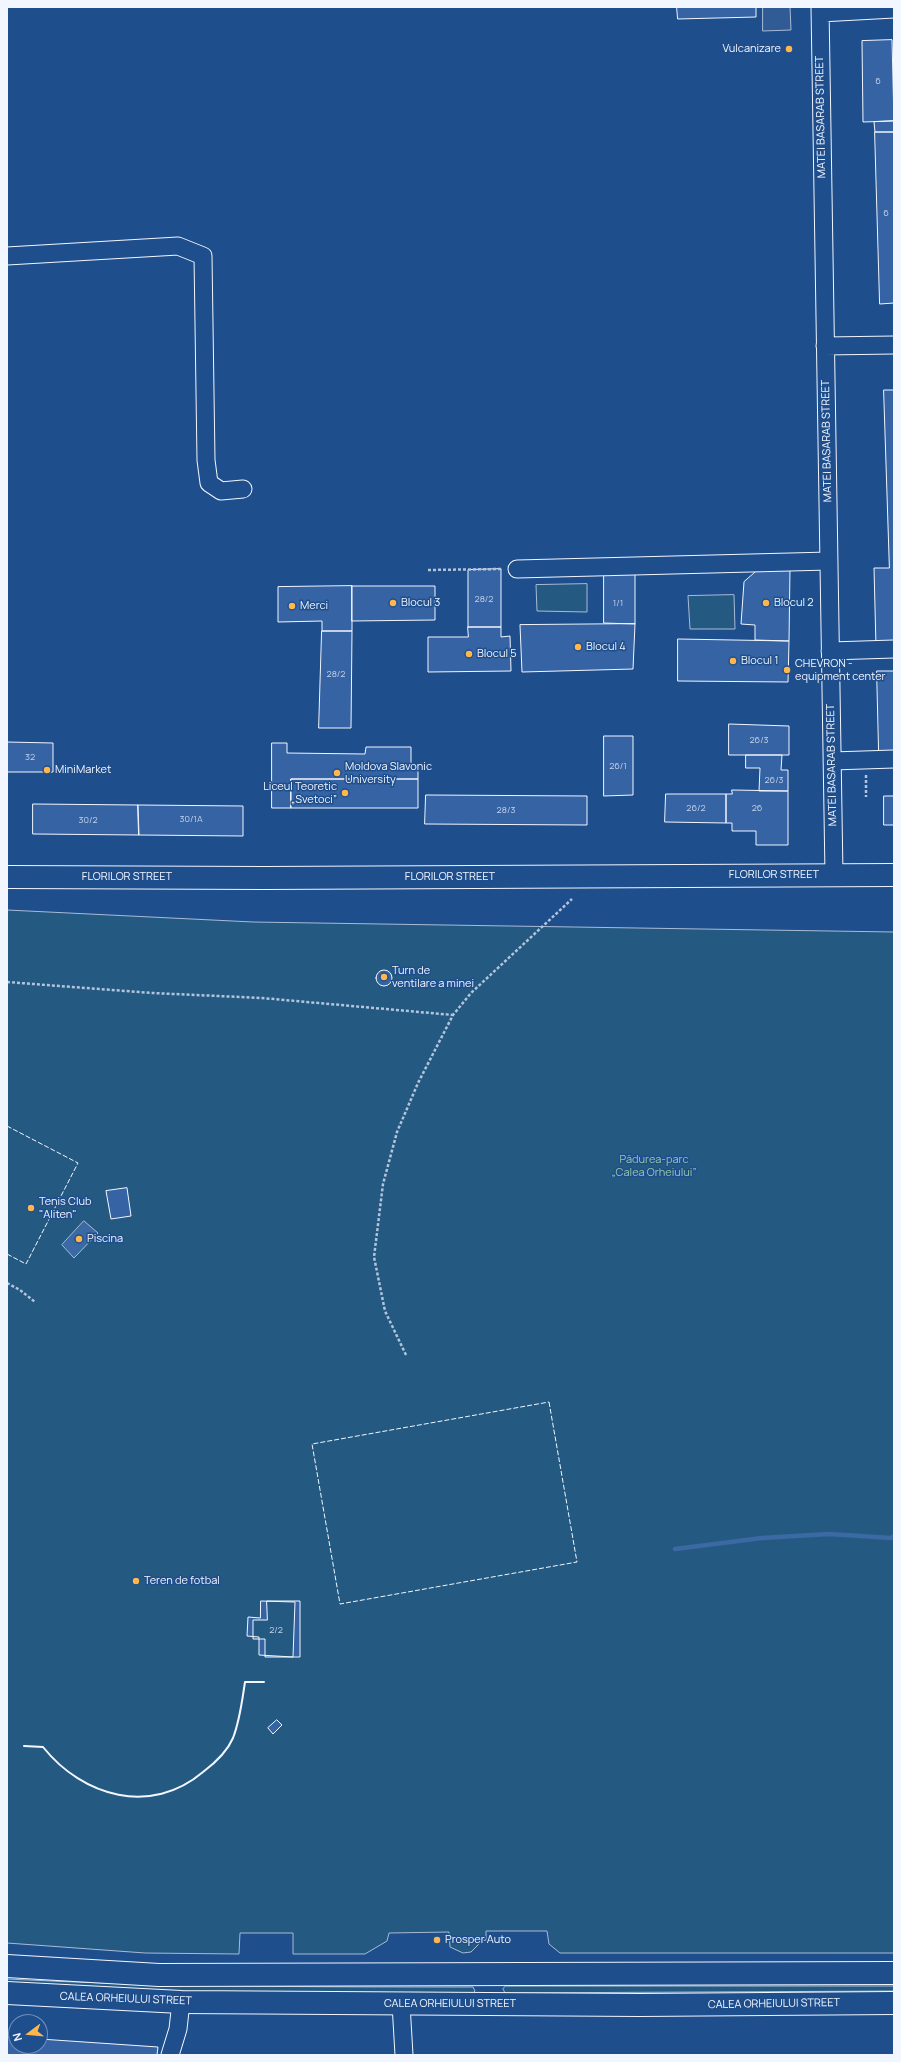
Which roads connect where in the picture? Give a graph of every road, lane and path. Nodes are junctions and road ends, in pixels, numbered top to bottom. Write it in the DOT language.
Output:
graph roads {
  1 [pos="857,9"];
  2 [pos="894,9"];
  3 [pos="820,10"];
  4 [pos="7,256"];
  5 [pos="894,345"];
  6 [pos="825,346"];
  7 [pos="243,489"];
  8 [pos="829,561"];
  9 [pos="517,569"];
  10 [pos="428,570"];
  11 [pos="894,649"];
  12 [pos="830,651"];
  13 [pos="894,759"];
  14 [pos="832,762"];
  15 [pos="866,774"];
  16 [pos="866,797"];
  17 [pos="834,875"];
  18 [pos="894,875"];
  19 [pos="7,877"];
  20 [pos="572,899"];
  21 [pos="7,982"];
  22 [pos="453,1015"];
  23 [pos="7,1283"];
  24 [pos="35,1302"];
  25 [pos="406,1355"];
  26 [pos="7,1966"];
  27 [pos="894,1972"];
  28 [pos="496,1974"];
  29 [pos="7,1993"];
  30 [pos="180,2002"];
  31 [pos="894,2003"];
  32 [pos="401,2004"];
  33 [pos="497,2005"];
  34 [pos="170,2055"];
  35 [pos="404,2055"];
  1 -- 2 [label="street"];
  1 -- 3 [label="street"];
  3 -- 6 [label="street, MATEI BASARAB STREET"];
  4 -- 7 [label="street"];
  5 -- 6 [label="street"];
  6 -- 8 [label="street, MATEI BASARAB STREET"];
  8 -- 9 [label="street"];
  8 -- 12 [label="street, MATEI BASARAB STREET"];
  9 -- 10 [label="path"];
  11 -- 12 [label="street"];
  12 -- 14 [label="street, MATEI BASARAB STREET"];
  13 -- 14 [label="street"];
  14 -- 17 [label="street, MATEI BASARAB STREET"];
  15 -- 16 [label="path"];
  17 -- 18 [label="main road, FLORILOR STREET"];
  17 -- 19 [label="main road, FLORILOR STREET"];
  20 -- 22 [label="path"];
  21 -- 22 [label="path"];
  22 -- 25 [label="path"];
  23 -- 24 [label="path"];
  26 -- 28 [label="main road"];
  27 -- 28 [label="main road"];
  28 -- 33 [label="main road"];
  29 -- 30 [label="main road, CALEA ORHEIULUI STREET"];
  30 -- 32 [label="main road, CALEA ORHEIULUI STREET"];
  30 -- 34 [label="street"];
  31 -- 33 [label="main road, CALEA ORHEIULUI STREET"];
  32 -- 33 [label="main road, CALEA ORHEIULUI STREET"];
  32 -- 35 [label="street"];
}
